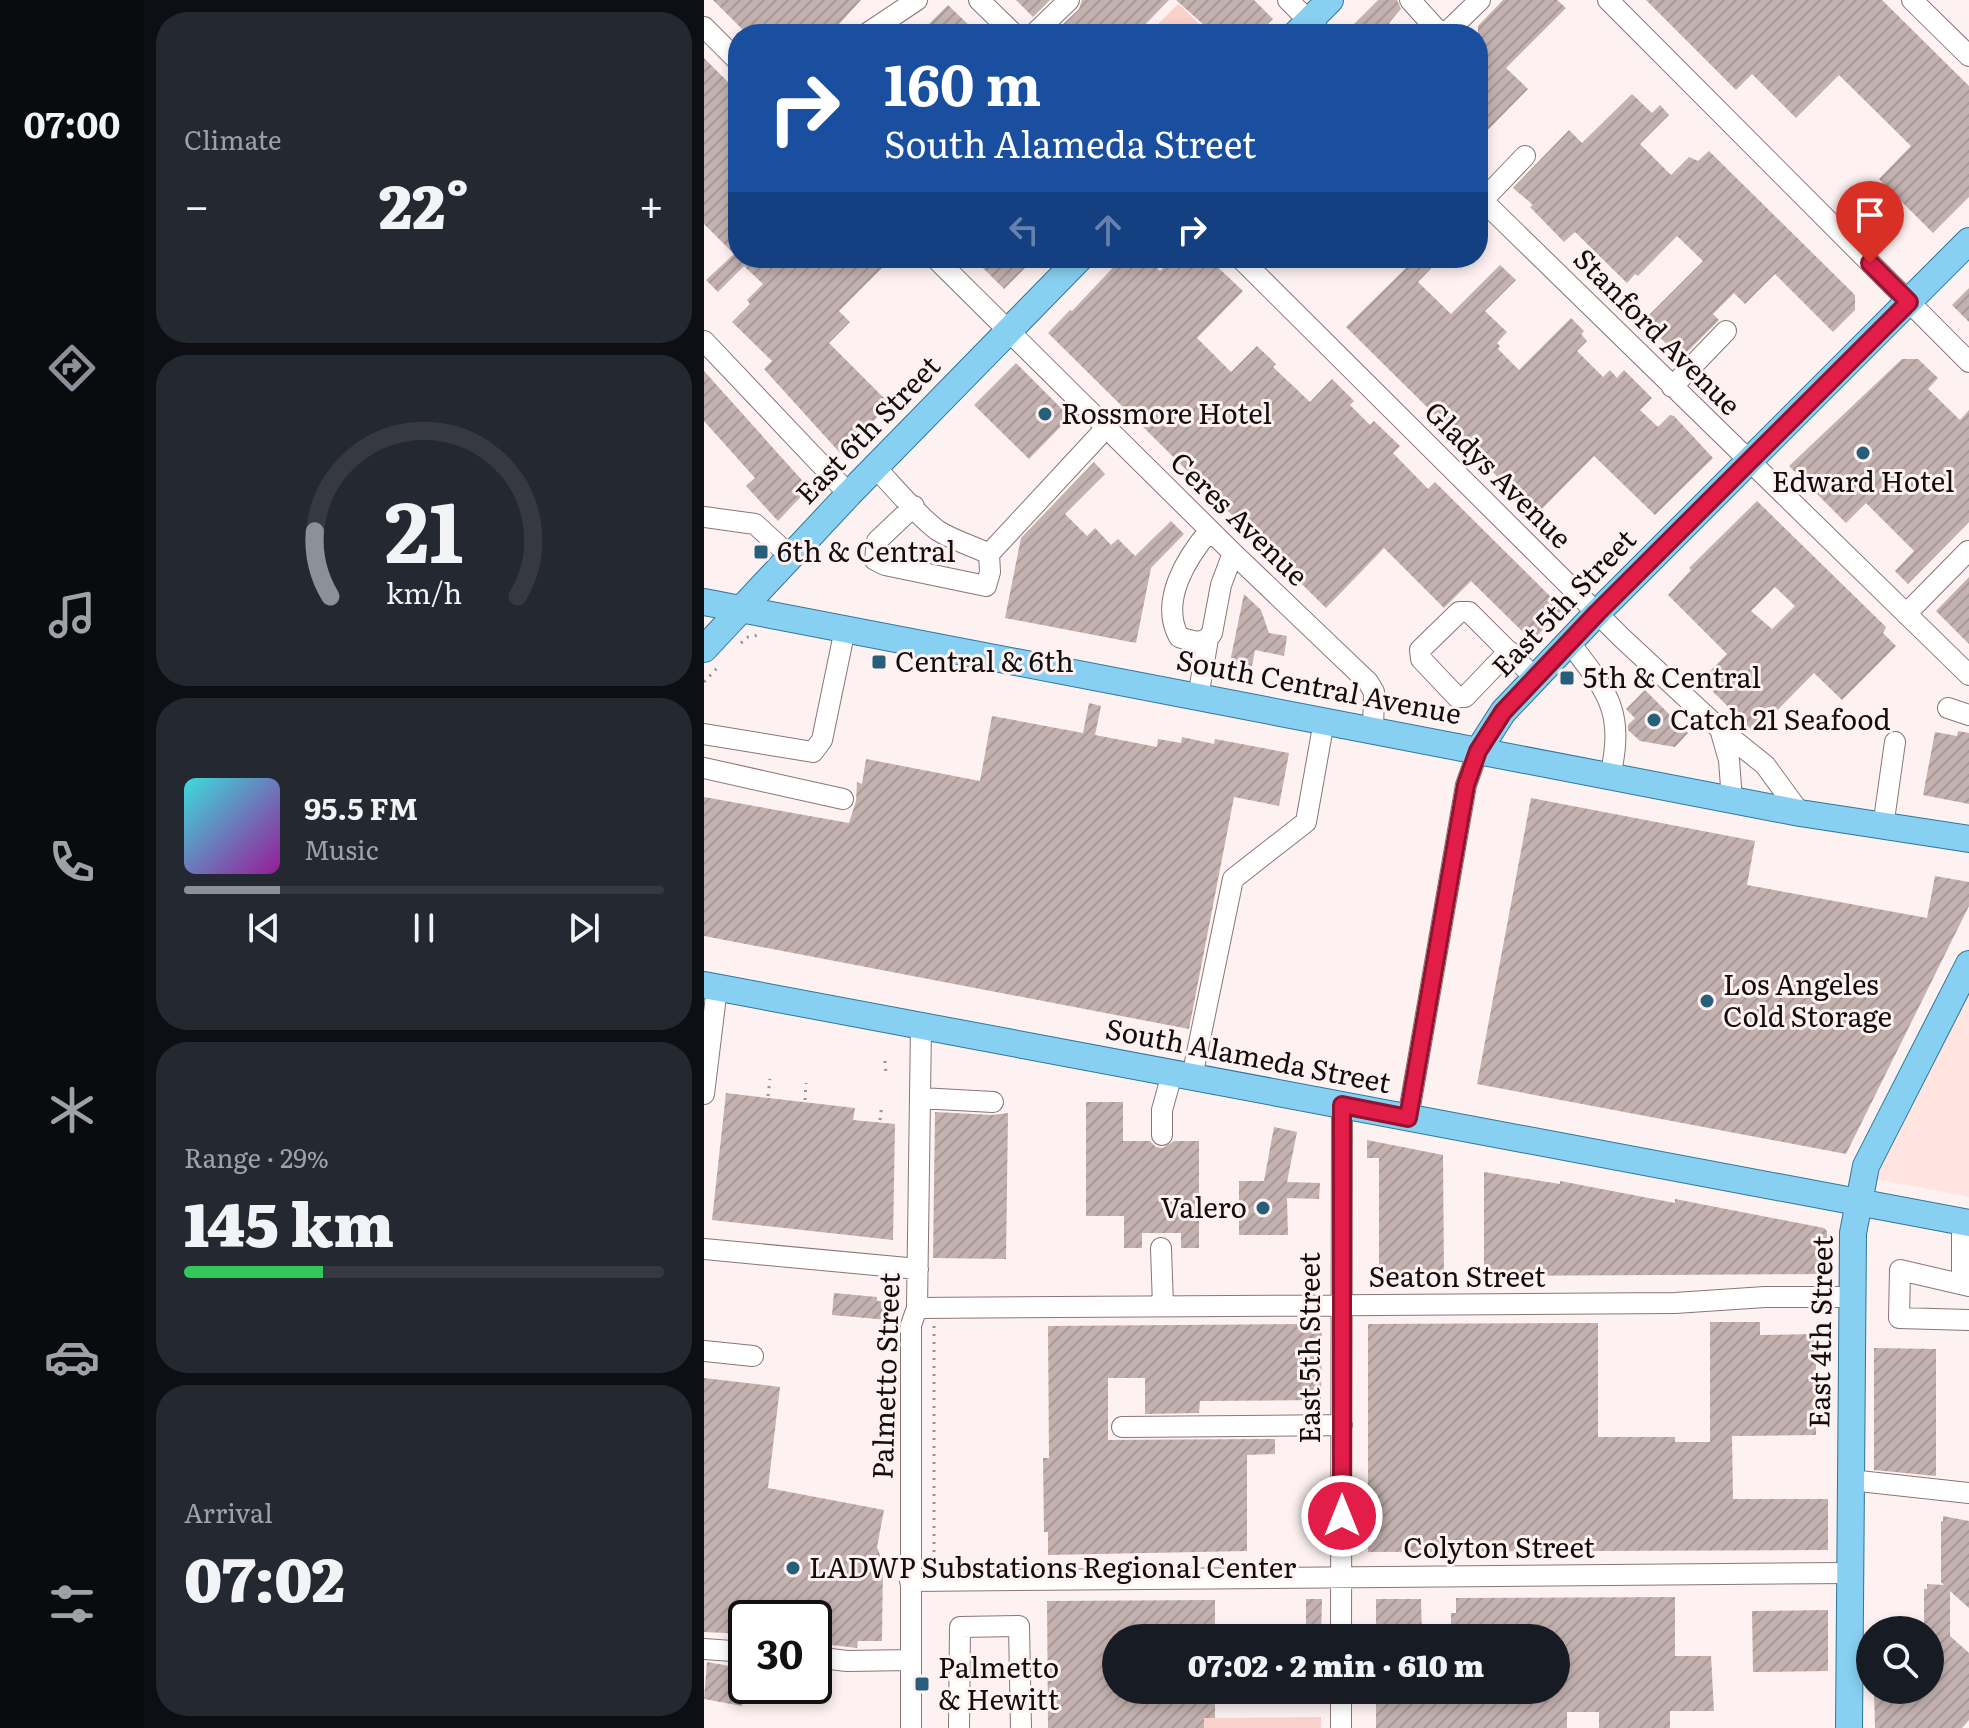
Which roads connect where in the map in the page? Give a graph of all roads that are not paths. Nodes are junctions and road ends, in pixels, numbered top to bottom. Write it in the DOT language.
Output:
graph roads {
  1 [pos="917,0"];
  2 [pos="979,0"];
  3 [pos="1069,0"];
  4 [pos="1288,0"];
  5 [pos="1330,0"];
  6 [pos="1410,0"];
  7 [pos="1480,0"];
  8 [pos="1608,0"];
  9 [pos="1912,0"];
  10 [pos="881,24"];
  11 [pos="1004,24"];
  12 [pos="1044,24"];
  13 [pos="1305,24"];
  14 [pos="1313,24"];
  15 [pos="1432,24"];
  16 [pos="1455,24"];
  17 [pos="704,27"];
  18 [pos="728,51"];
  19 [pos="1969,56"];
  20 [pos="1525,156"];
  21 [pos="1488,191"];
  22 [pos="1488,206"];
  23 [pos="1969,241"];
  24 [pos="945,268"];
  25 [pos="1070,268"];
  26 [pos="1250,268"];
  27 [pos="1909,302"];
  28 [pos="1009,331"];
  29 [pos="1726,331"];
  30 [pos="705,343"];
  31 [pos="1969,362"];
  32 [pos="1672,387"];
  33 [pos="1106,428"];
  34 [pos="1748,461"];
  35 [pos="875,467"];
  36 [pos="849,494"];
  37 [pos="914,506"];
  38 [pos="704,517"];
  39 [pos="1210,530"];
  40 [pos="1968,551"];
  41 [pos="1233,553"];
  42 [pos="989,554"];
  43 [pos="790,556"];
  44 [pos="704,602"];
  45 [pos="741,609"];
  46 [pos="1597,613"];
  47 [pos="1906,614"];
  48 [pos="845,629"];
  49 [pos="1208,639"];
  50 [pos="1569,642"];
  51 [pos="704,649"];
  52 [pos="1509,651"];
  53 [pos="1969,675"];
  54 [pos="1535,678"];
  55 [pos="1198,697"];
  56 [pos="1948,708"];
  57 [pos="1969,715"];
  58 [pos="1324,721"];
  59 [pos="1720,729"];
  60 [pos="1373,730"];
  61 [pos="704,734"];
  62 [pos="1895,742"];
  63 [pos="1478,751"];
  64 [pos="704,768"];
  65 [pos="1610,777"];
  66 [pos="843,799"];
  67 [pos="1732,800"];
  68 [pos="1800,813"];
  69 [pos="1883,827"];
  70 [pos="1969,839"];
  71 [pos="1969,964"];
  72 [pos="710,986"];
  73 [pos="921,1026"];
  74 [pos="1182,1076"];
  75 [pos="704,1094"];
  76 [pos="920,1098"];
  77 [pos="993,1102"];
  78 [pos="1342,1105"];
  79 [pos="1408,1118"];
  80 [pos="1162,1135"];
  81 [pos="1857,1203"];
  82 [pos="1966,1223"];
  83 [pos="1161,1248"];
  84 [pos="704,1249"];
  85 [pos="918,1269"];
  86 [pos="1969,1286"];
  87 [pos="1853,1297"];
  88 [pos="1163,1306"];
  89 [pos="1342,1306"];
  90 [pos="917,1308"];
  91 [pos="1969,1320"];
  92 [pos="704,1351"];
  93 [pos="753,1356"];
  94 [pos="1342,1425"];
  95 [pos="1122,1427"];
  96 [pos="1850,1480"];
  97 [pos="1969,1493"];
  98 [pos="1849,1573"];
  99 [pos="1341,1578"];
  100 [pos="910,1581"];
  101 [pos="1341,1624"];
  102 [pos="704,1649"];
  103 [pos="728,1651"];
  104 [pos="832,1659"];
  105 [pos="911,1660"];
  106 [pos="1341,1704"];
  107 [pos="911,1728"];
  108 [pos="959,1728"];
  109 [pos="1021,1728"];
  110 [pos="1341,1728"];
  111 [pos="1849,1728"];
  1 -- 10 [label="street"];
  2 -- 11 [label="street"];
  3 -- 12 [label="street"];
  4 -- 13 [label="street"];
  5 -- 14 [label="main road"];
  6 -- 15 [label="street"];
  7 -- 16 [label="street"];
  8 -- 27 [label="street"];
  9 -- 19 [label="street"];
  17 -- 18 [label="street"];
  20 -- 21 [label="street"];
  22 -- 32 [label="street, Stanford Avenue"];
  23 -- 27 [label="main road, East 5th Street"];
  24 -- 28 [label="street, Ceres Avenue"];
  25 -- 28 [label="main road, East 6th Street"];
  26 -- 46 [label="street, Gladys Avenue"];
  27 -- 31 [label="street"];
  27 -- 34 [label="main road, East 5th Street"];
  28 -- 33 [label="street, Ceres Avenue"];
  28 -- 35 [label="main road, East 6th Street"];
  29 -- 32 [label="street"];
  30 -- 36 [label="street"];
  32 -- 34 [label="street, Stanford Avenue"];
  33 -- 39 [label="street, Ceres Avenue"];
  33 -- 42 [label="street"];
  34 -- 46 [label="main road, East 5th Street"];
  34 -- 47 [label="street, Stanford Avenue"];
  35 -- 36 [label="main road, East 6th Street"];
  35 -- 37 [label="street"];
  36 -- 43 [label="main road, East 6th Street"];
  37 -- 42 [label="street"];
  37 -- 42 [label="street"];
  38 -- 43 [label="street"];
  39 -- 41 [label="street, Ceres Avenue"];
  39 -- 49 [label="street"];
  40 -- 47 [label="street"];
  41 -- 49 [label="street"];
  41 -- 60 [label="street, Ceres Avenue"];
  43 -- 45 [label="main road, East 6th Street"];
  44 -- 45 [label="main road, South Central Avenue"];
  45 -- 48 [label="main road, South Central Avenue"];
  45 -- 51 [label="main road, East 6th Street"];
  46 -- 50 [label="main road, East 5th Street"];
  46 -- 59 [label="street, Gladys Avenue"];
  47 -- 53 [label="street, Stanford Avenue"];
  48 -- 55 [label="main road, South Central Avenue"];
  48 -- 61 [label="street"];
  49 -- 55 [label="street"];
  50 -- 54 [label="main road, East 5th Street"];
  50 -- 65 [label="street"];
  52 -- 52 [label="street"];
  52 -- 54 [label="street"];
  54 -- 63 [label="main road, East 5th Street"];
  55 -- 58 [label="main road, South Central Avenue"];
  56 -- 57 [label="street"];
  58 -- 60 [label="main road, South Central Avenue"];
  58 -- 74 [label="street"];
  59 -- 67 [label="street"];
  59 -- 68 [label="street, Gladys Avenue"];
  60 -- 63 [label="main road, South Central Avenue"];
  62 -- 69 [label="street"];
  63 -- 65 [label="main road, South Central Avenue"];
  63 -- 79 [label="street, East 5th Street"];
  64 -- 66 [label="street"];
  65 -- 67 [label="main road, South Central Avenue"];
  67 -- 68 [label="main road, South Central Avenue"];
  68 -- 69 [label="main road, South Central Avenue"];
  69 -- 70 [label="main road, South Central Avenue"];
  71 -- 81 [label="main road, East 4th Street"];
  72 -- 73 [label="main road, South Alameda Street"];
  72 -- 75 [label="street"];
  73 -- 74 [label="main road, South Alameda Street"];
  73 -- 76 [label="street, Palmetto Street"];
  74 -- 78 [label="main road, South Alameda Street"];
  74 -- 80 [label="street"];
  76 -- 77 [label="street"];
  76 -- 85 [label="street, Palmetto Street"];
  78 -- 79 [label="main road, South Alameda Street"];
  78 -- 89 [label="street, East 5th Street"];
  79 -- 81 [label="main road, South Alameda Street"];
  81 -- 82 [label="main road, South Alameda Street"];
  81 -- 87 [label="main road, East 4th Street"];
  82 -- 86 [label="street"];
  83 -- 88 [label="street"];
  84 -- 85 [label="street"];
  85 -- 90 [label="street, Palmetto Street"];
  86 -- 91 [label="street"];
  87 -- 89 [label="street, Seaton Street"];
  87 -- 96 [label="main road, East 4th Street"];
  88 -- 89 [label="street, Seaton Street"];
  88 -- 90 [label="street, Seaton Street"];
  89 -- 94 [label="street, East 5th Street"];
  90 -- 100 [label="street, Palmetto Street"];
  92 -- 93 [label="street"];
  94 -- 95 [label="street"];
  94 -- 99 [label="street, East 5th Street"];
  96 -- 97 [label="street"];
  96 -- 98 [label="main road, East 4th Street"];
  98 -- 99 [label="street, Colyton Street"];
  98 -- 111 [label="main road, East 4th Street"];
  99 -- 100 [label="street, Colyton Street"];
  99 -- 101 [label="street, East 5th Street"];
  100 -- 105 [label="street, Palmetto Street"];
  102 -- 103 [label="street"];
  104 -- 105 [label="street"];
  105 -- 107 [label="street, Palmetto Street"];
  106 -- 110 [label="street"];
  108 -- 109 [label="street"];
}
